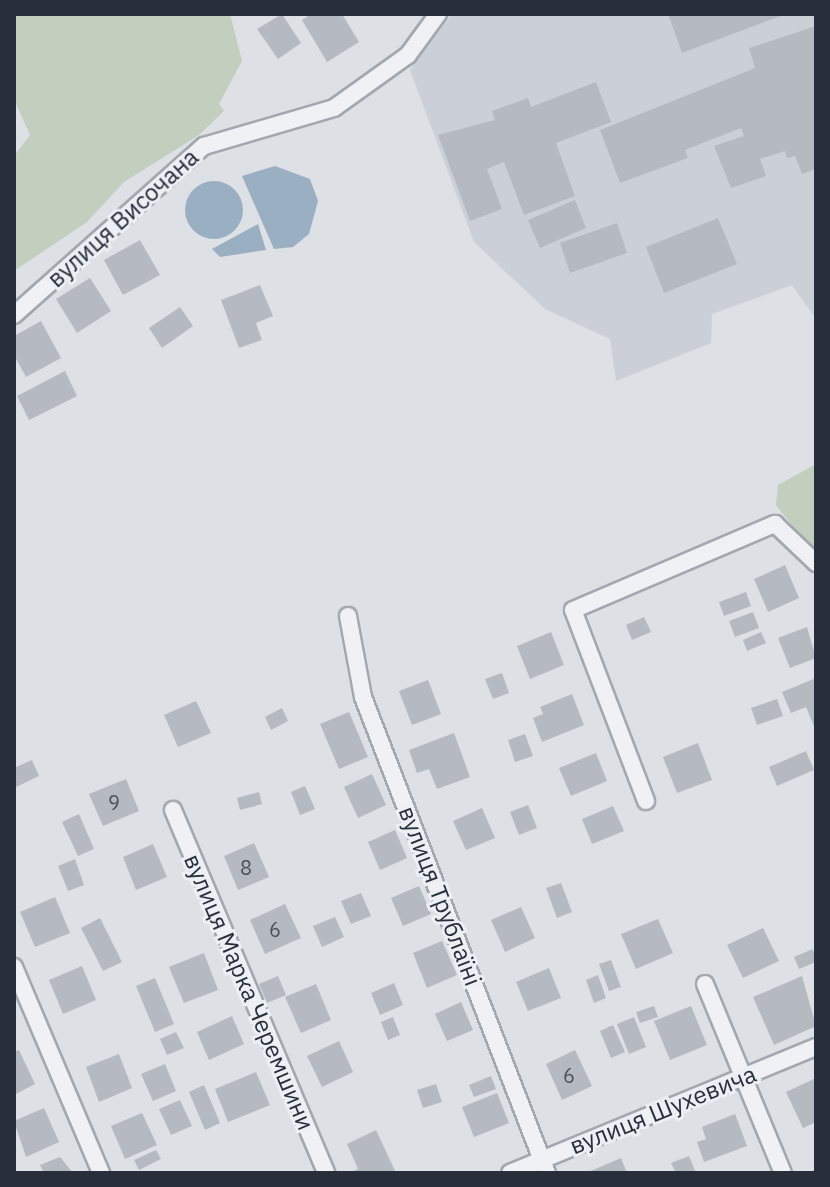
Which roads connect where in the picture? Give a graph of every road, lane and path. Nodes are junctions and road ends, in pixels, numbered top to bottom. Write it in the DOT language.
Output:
graph roads {
  1 [pos="438,14"];
  2 [pos="14,315"];
  3 [pos="816,563"];
  4 [pos="348,616"];
  5 [pos="646,801"];
  6 [pos="173,810"];
  7 [pos="14,967"];
  8 [pos="705,984"];
  9 [pos="816,1047"];
  10 [pos="742,1077"];
  11 [pos="545,1166"];
  12 [pos="101,1173"];
  13 [pos="326,1173"];
  14 [pos="510,1173"];
  15 [pos="783,1173"];
  1 -- 2 [label="street, вулиця Височана"];
  3 -- 5 [label="street"];
  4 -- 11 [label="street, вулиця Трублаїні"];
  6 -- 13 [label="street, вулиця Марка Черемшини"];
  7 -- 12 [label="street"];
  8 -- 10 [label="street"];
  9 -- 10 [label="street, вулиця Шухевича"];
  10 -- 11 [label="street, вулиця Шухевича"];
  10 -- 15 [label="street"];
  11 -- 14 [label="street, вулиця Шухевича"];
}
